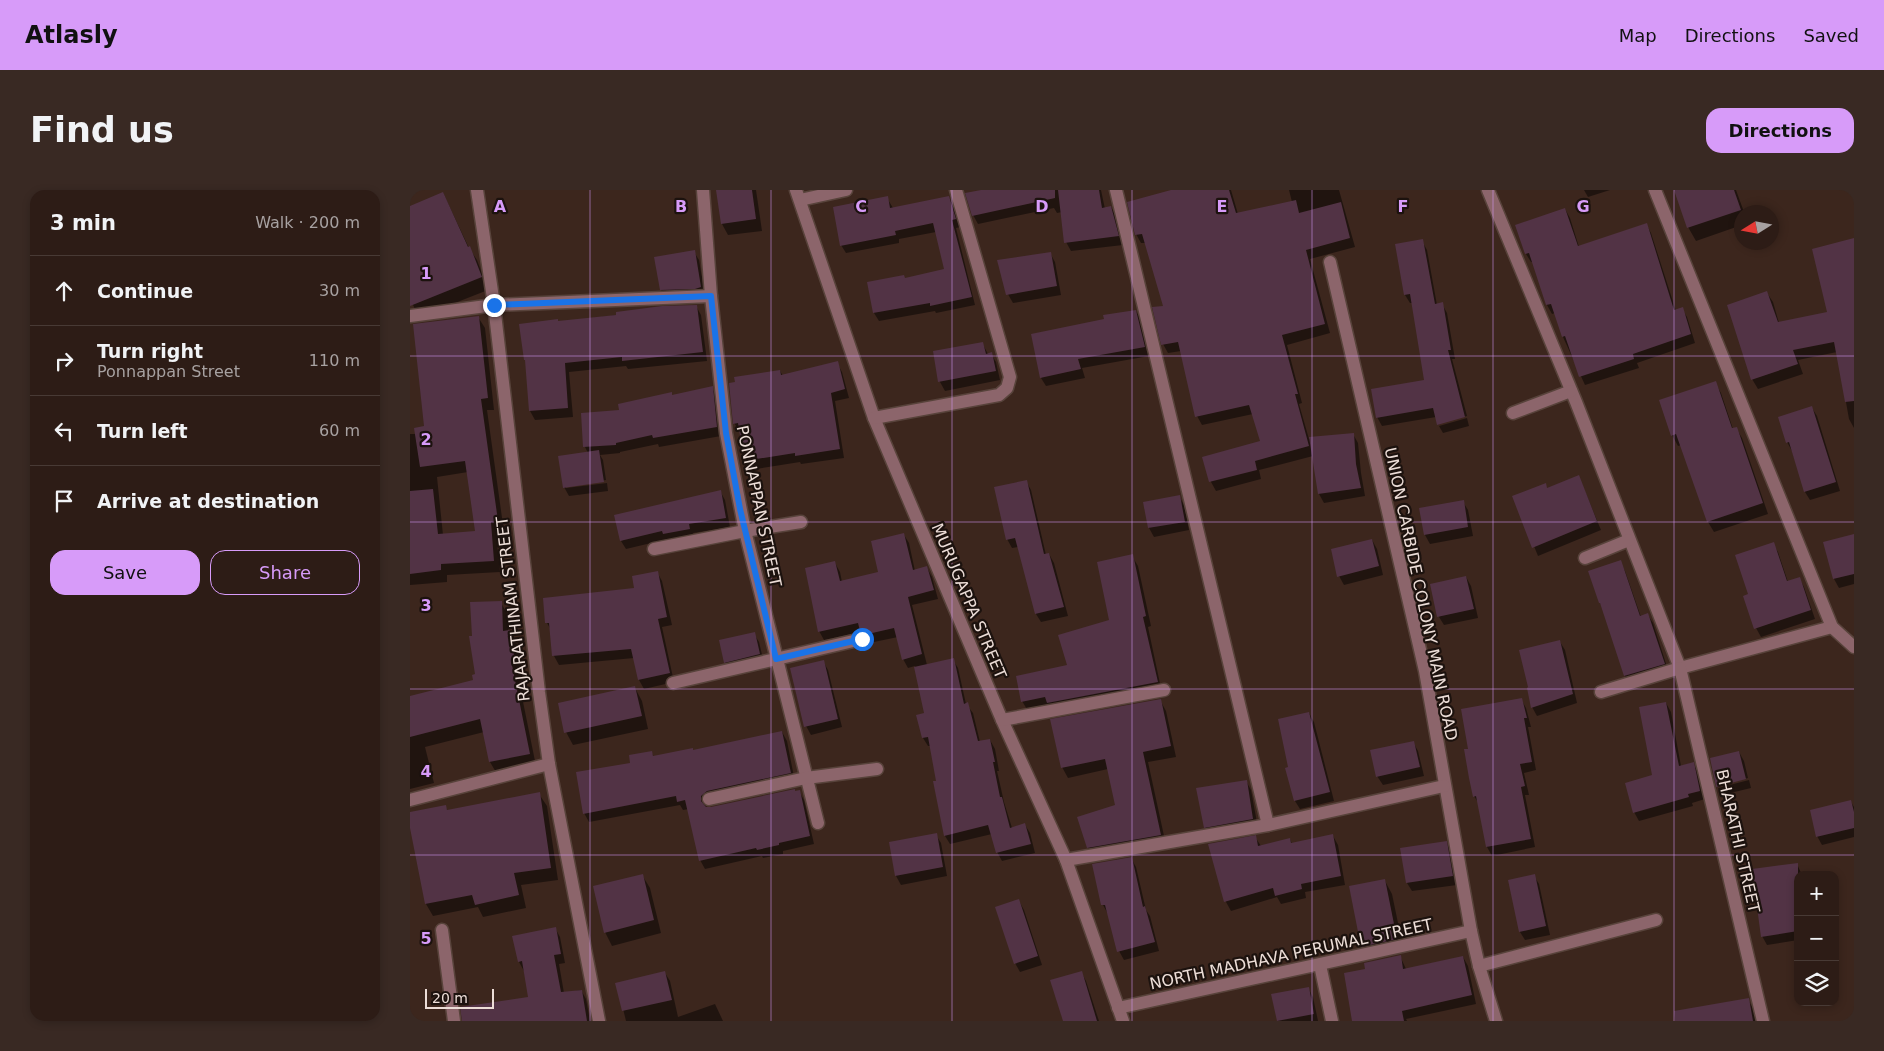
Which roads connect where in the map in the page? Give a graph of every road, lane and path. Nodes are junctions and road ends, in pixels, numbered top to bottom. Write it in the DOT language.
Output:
graph roads {
  1 [pos="477,190"];
  2 [pos="703,190"];
  3 [pos="846,190"];
  4 [pos="956,190"];
  5 [pos="1116,190"];
  6 [pos="1488,190"];
  7 [pos="1656,190"];
  8 [pos="798,195"];
  9 [pos="1330,262"];
  10 [pos="711,296"];
  11 [pos="494,305"];
  12 [pos="410,316"];
  13 [pos="1571,392"];
  14 [pos="1513,413"];
  15 [pos="874,418"];
  16 [pos="801,522"];
  17 [pos="745,531"];
  18 [pos="1629,540"];
  19 [pos="654,549"];
  20 [pos="1585,558"];
  21 [pos="1832,627"];
  22 [pos="862,639"];
  23 [pos="1854,647"];
  24 [pos="776,659"];
  25 [pos="1680,668"];
  26 [pos="673,683"];
  27 [pos="1164,690"];
  28 [pos="1601,692"];
  29 [pos="1002,720"];
  30 [pos="549,764"];
  31 [pos="877,769"];
  32 [pos="806,778"];
  33 [pos="1444,786"];
  34 [pos="709,799"];
  35 [pos="410,800"];
  36 [pos="818,823"];
  37 [pos="1268,825"];
  38 [pos="1066,860"];
  39 [pos="1656,920"];
  40 [pos="442,930"];
  41 [pos="1471,931"];
  42 [pos="1320,965"];
  43 [pos="1479,966"];
  44 [pos="1118,1008"];
  45 [pos="454,1021"];
  46 [pos="599,1021"];
  47 [pos="1123,1021"];
  48 [pos="1332,1021"];
  49 [pos="1496,1021"];
  50 [pos="1763,1021"];
  1 -- 11 [label="street, RAJARATHINAM STREET"];
  2 -- 10 [label="street, PONNAPPAN STREET"];
  3 -- 8 [label="street"];
  4 -- 15 [label="street"];
  5 -- 37 [label="street"];
  6 -- 13 [label="street, BHARATHI STREET"];
  7 -- 21 [label="street"];
  8 -- 15 [label="street, MURUGAPPA STREET"];
  9 -- 33 [label="street, UNION CARBIDE COLONY MAIN ROAD"];
  10 -- 11 [label="street"];
  10 -- 17 [label="street, PONNAPPAN STREET"];
  11 -- 12 [label="street"];
  11 -- 30 [label="street, RAJARATHINAM STREET"];
  13 -- 14 [label="street"];
  13 -- 18 [label="street, BHARATHI STREET"];
  15 -- 29 [label="street, MURUGAPPA STREET"];
  16 -- 17 [label="street"];
  17 -- 19 [label="street"];
  17 -- 24 [label="street, PONNAPPAN STREET"];
  18 -- 20 [label="street"];
  18 -- 25 [label="street, BHARATHI STREET"];
  21 -- 23 [label="street"];
  21 -- 25 [label="street"];
  22 -- 24 [label="street"];
  24 -- 26 [label="street"];
  24 -- 32 [label="street, PONNAPPAN STREET"];
  25 -- 28 [label="street"];
  25 -- 50 [label="street, BHARATHI STREET"];
  27 -- 29 [label="street"];
  29 -- 38 [label="street, MURUGAPPA STREET"];
  30 -- 35 [label="street"];
  30 -- 46 [label="street, RAJARATHINAM STREET"];
  31 -- 32 [label="street"];
  32 -- 34 [label="street"];
  32 -- 36 [label="street, PONNAPPAN STREET"];
  33 -- 37 [label="street"];
  33 -- 41 [label="street, UNION CARBIDE COLONY MAIN ROAD"];
  37 -- 38 [label="street"];
  38 -- 44 [label="street, MURUGAPPA STREET"];
  39 -- 43 [label="street"];
  40 -- 45 [label="street"];
  41 -- 42 [label="street, NORTH MADHAVA PERUMAL STREET"];
  41 -- 43 [label="street, UNION CARBIDE COLONY MAIN ROAD"];
  42 -- 44 [label="street, NORTH MADHAVA PERUMAL STREET"];
  42 -- 48 [label="street"];
  43 -- 49 [label="street, UNION CARBIDE COLONY MAIN ROAD"];
  44 -- 47 [label="street, MURUGAPPA STREET"];
}
